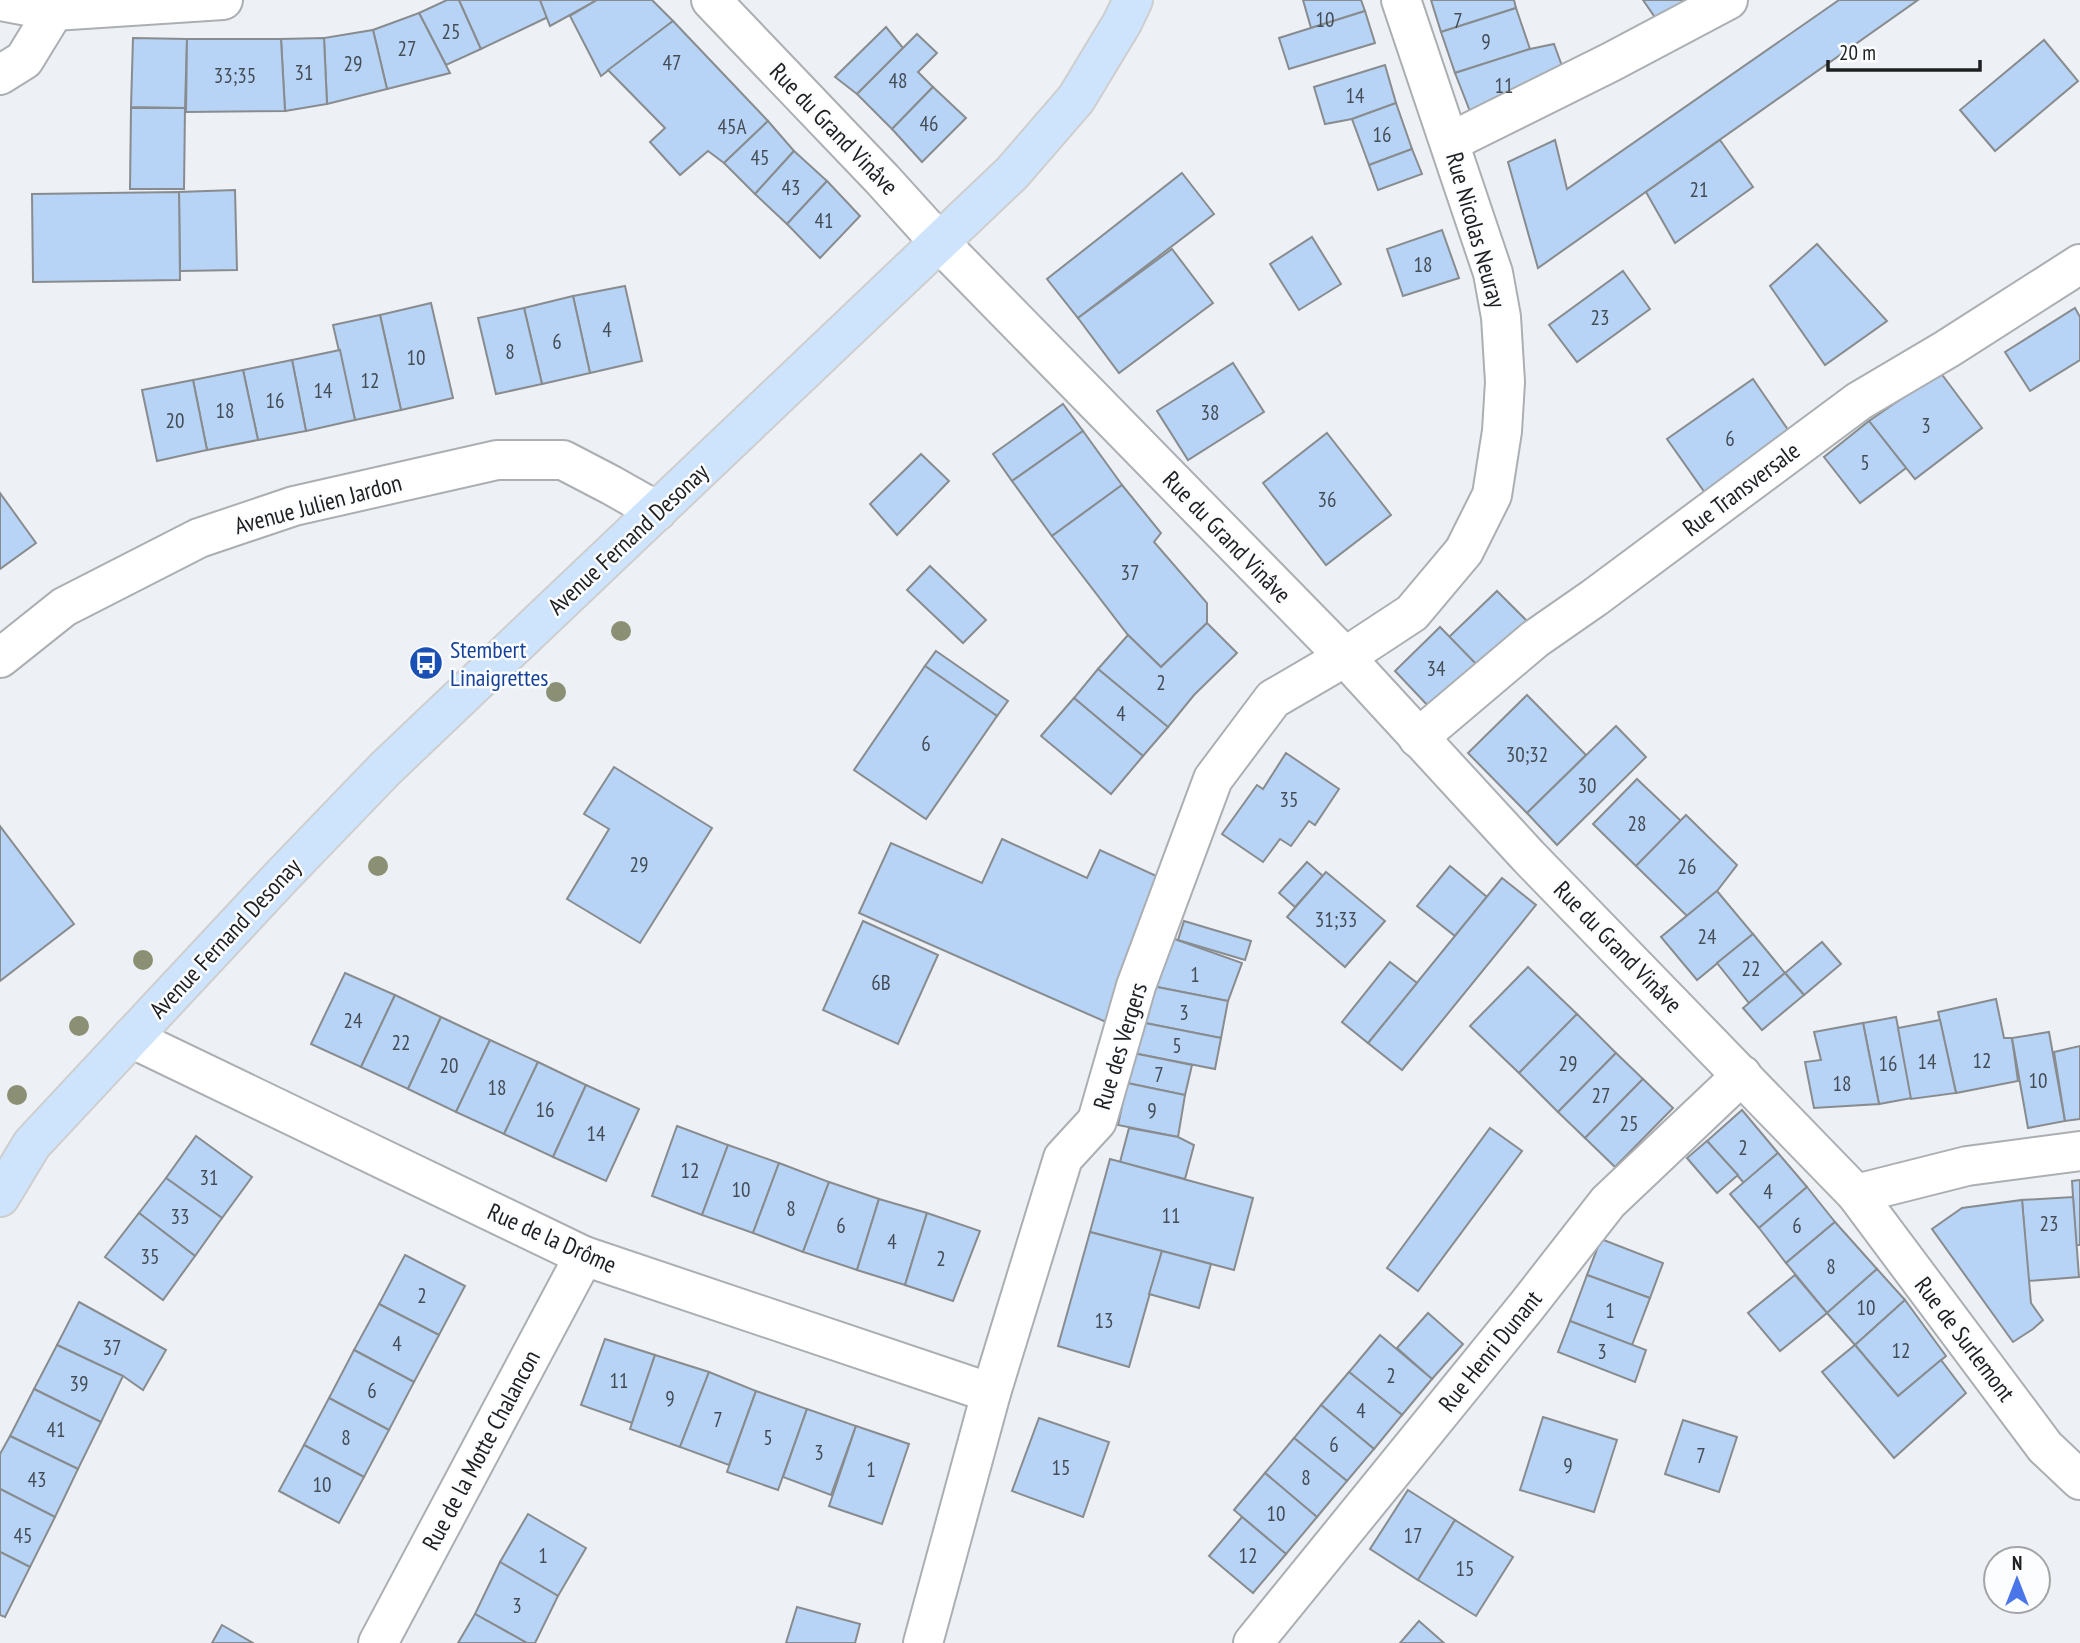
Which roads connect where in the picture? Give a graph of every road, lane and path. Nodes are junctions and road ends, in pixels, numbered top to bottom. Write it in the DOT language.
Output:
graph roads {
  1 [pos="223,0"];
  2 [pos="711,0"];
  3 [pos="1133,0"];
  4 [pos="1401,0"];
  5 [pos="1728,0"];
  6 [pos="0,1"];
  7 [pos="54,11"];
  8 [pos="0,75"];
  9 [pos="1450,142"];
  10 [pos="940,243"];
  11 [pos="2080,264"];
  12 [pos="657,512"];
  13 [pos="1345,657"];
  14 [pos="0,658"];
  15 [pos="1418,738"];
  16 [pos="131,1038"];
  17 [pos="1742,1075"];
  18 [pos="2080,1151"];
  19 [pos="1856,1194"];
  20 [pos="0,1197"];
  21 [pos="583,1256"];
  22 [pos="991,1393"];
  23 [pos="2080,1480"];
  24 [pos="378,1643"];
  25 [pos="923,1643"];
  26 [pos="1253,1643"];
  1 -- 7 [label="street"];
  2 -- 10 [label="street, Rue du Grand Vinâve"];
  3 -- 10 [label="main road, Avenue Fernand Desonay"];
  4 -- 9 [label="street, Rue Nicolas Neuray"];
  5 -- 9 [label="street"];
  6 -- 7 [label="street"];
  7 -- 8 [label="street"];
  9 -- 13 [label="street, Rue Nicolas Neuray"];
  10 -- 12 [label="main road, Avenue Fernand Desonay"];
  10 -- 13 [label="street, Rue du Grand Vinâve"];
  11 -- 15 [label="street, Rue Transversale"];
  12 -- 14 [label="street, Avenue Julien Jardon"];
  12 -- 16 [label="main road, Avenue Fernand Desonay"];
  13 -- 15 [label="street, Rue du Grand Vinâve"];
  13 -- 22 [label="street, Rue des Vergers"];
  15 -- 17 [label="street, Rue du Grand Vinâve"];
  16 -- 20 [label="main road, Avenue Fernand Desonay"];
  16 -- 21 [label="street, Rue de la Drôme"];
  17 -- 19 [label="street, Rue du Grand Vinâve"];
  17 -- 26 [label="street, Rue Henri Dunant"];
  18 -- 19 [label="street"];
  19 -- 23 [label="street, Rue de Surlemont"];
  21 -- 22 [label="street, Rue de la Drôme"];
  21 -- 24 [label="street, Rue de la Motte Chalancon"];
  22 -- 25 [label="street, Rue des Vergers"];
}
